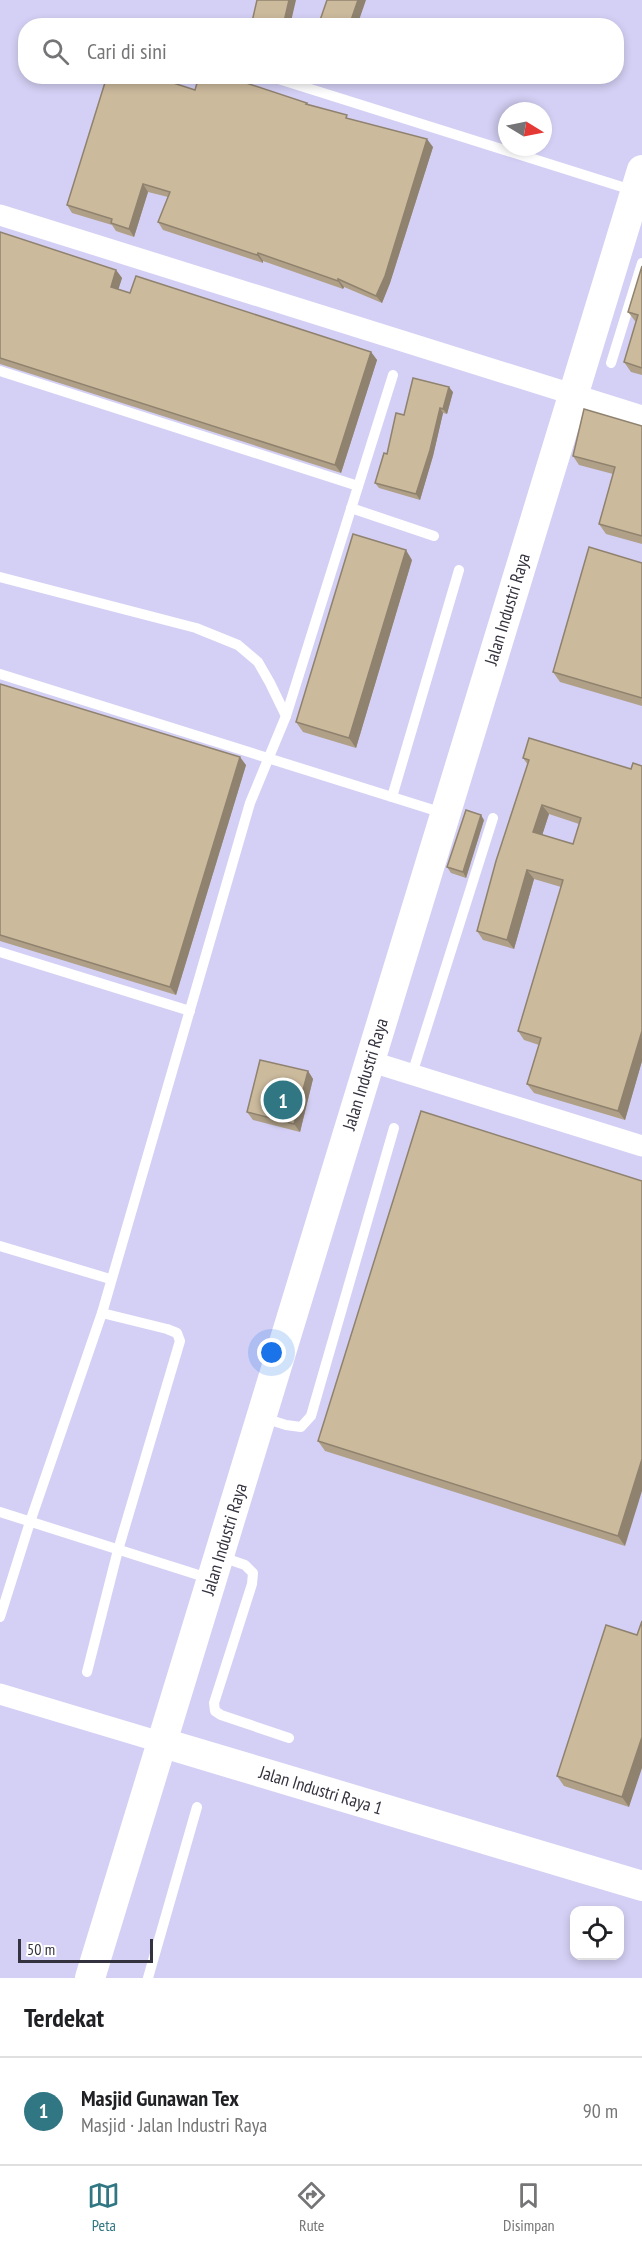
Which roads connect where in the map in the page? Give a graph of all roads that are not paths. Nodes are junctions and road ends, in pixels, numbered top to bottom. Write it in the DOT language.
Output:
graph roads {
  1 [pos="297,84"];
  2 [pos="639,180"];
  3 [pos="0,215"];
  4 [pos="642,263"];
  5 [pos="611,363"];
  6 [pos="0,371"];
  7 [pos="393,375"];
  8 [pos="572,394"];
  9 [pos="642,416"];
  10 [pos="358,486"];
  11 [pos="351,508"];
  12 [pos="434,536"];
  13 [pos="459,570"];
  14 [pos="0,577"];
  15 [pos="0,674"];
  16 [pos="286,716"];
  17 [pos="269,759"];
  18 [pos="392,797"];
  19 [pos="445,814"];
  20 [pos="493,818"];
  21 [pos="0,952"];
  22 [pos="190,1011"];
  23 [pos="369,1061"];
  24 [pos="412,1074"];
  25 [pos="394,1128"];
  26 [pos="642,1146"];
  27 [pos="0,1246"];
  28 [pos="110,1279"];
  29 [pos="102,1313"];
  30 [pos="261,1417"];
  31 [pos="0,1512"];
  32 [pos="30,1522"];
  33 [pos="118,1550"];
  34 [pos="215,1567"];
  35 [pos="0,1617"];
  36 [pos="87,1672"];
  37 [pos="0,1694"];
  38 [pos="289,1738"];
  39 [pos="160,1742"];
  40 [pos="197,1807"];
  41 [pos="642,1886"];
  42 [pos="90,1978"];
  43 [pos="148,1978"];
  1 -- 2 [label="lane"];
  2 -- 8 [label="street, Jalan Industri Raya"];
  3 -- 8 [label="street"];
  4 -- 5 [label="lane"];
  6 -- 10 [label="lane"];
  7 -- 10 [label="lane"];
  8 -- 9 [label="street"];
  8 -- 19 [label="street, Jalan Industri Raya"];
  10 -- 11 [label="lane"];
  11 -- 12 [label="lane"];
  11 -- 16 [label="lane"];
  13 -- 18 [label="lane"];
  14 -- 16 [label="lane"];
  15 -- 17 [label="lane"];
  16 -- 17 [label="lane"];
  17 -- 18 [label="lane"];
  17 -- 22 [label="lane"];
  18 -- 19 [label="lane"];
  19 -- 23 [label="street, Jalan Industri Raya"];
  20 -- 24 [label="lane"];
  21 -- 22 [label="lane"];
  22 -- 28 [label="lane"];
  23 -- 24 [label="street"];
  23 -- 30 [label="street, Jalan Industri Raya"];
  24 -- 26 [label="street"];
  25 -- 30 [label="lane"];
  27 -- 28 [label="lane"];
  28 -- 29 [label="lane"];
  29 -- 32 [label="lane"];
  29 -- 33 [label="lane"];
  30 -- 34 [label="street, Jalan Industri Raya"];
  31 -- 32 [label="lane"];
  32 -- 33 [label="lane"];
  32 -- 35 [label="lane"];
  33 -- 34 [label="lane"];
  33 -- 36 [label="lane"];
  34 -- 38 [label="lane"];
  34 -- 39 [label="street, Jalan Industri Raya"];
  37 -- 39 [label="street, Jalan Industri Raya 1"];
  39 -- 41 [label="street, Jalan Industri Raya 1"];
  39 -- 42 [label="street, Jalan Industri Raya"];
  40 -- 43 [label="lane"];
}
